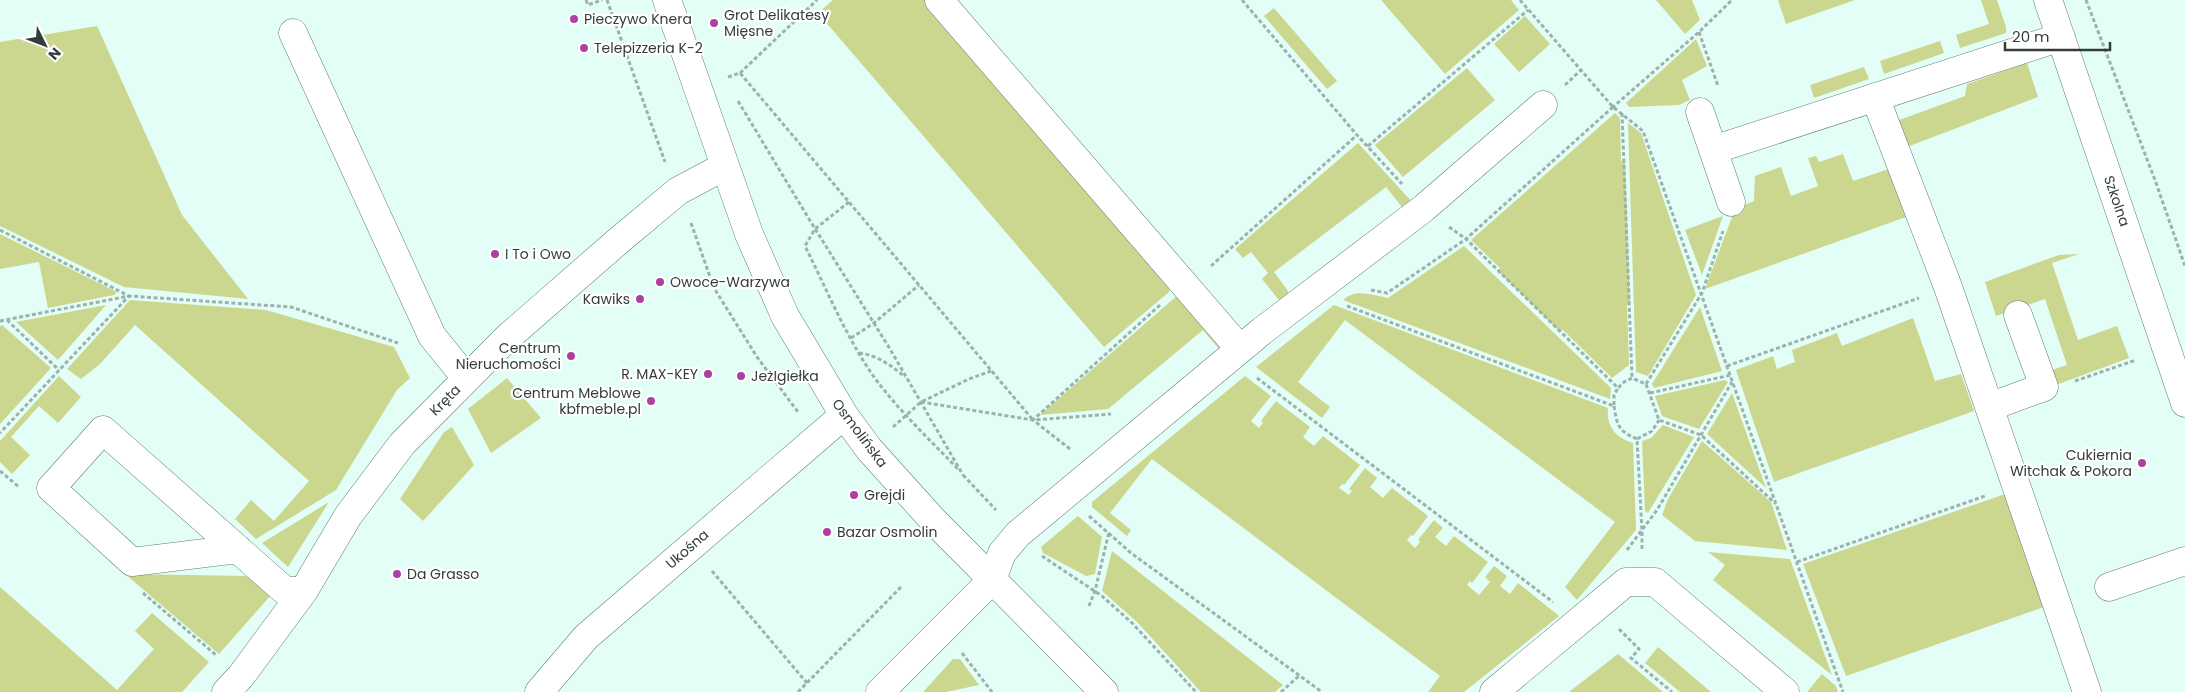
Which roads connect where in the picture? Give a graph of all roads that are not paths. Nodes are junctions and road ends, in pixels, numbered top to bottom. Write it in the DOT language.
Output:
graph roads {
  1 [pos="667,0"];
  2 [pos="939,0"];
  3 [pos="2048,0"];
  4 [pos="293,33"];
  5 [pos="2061,36"];
  6 [pos="1875,97"];
  7 [pos="1543,105"];
  8 [pos="1700,112"];
  9 [pos="1713,150"];
  10 [pos="725,166"];
  11 [pos="1731,202"];
  12 [pos="2018,315"];
  13 [pos="1235,353"];
  14 [pos="466,378"];
  15 [pos="2185,403"];
  16 [pos="1990,407"];
  17 [pos="844,415"];
  18 [pos="238,549"];
  19 [pos="2185,561"];
  20 [pos="992,580"];
  21 [pos="2109,587"];
  22 [pos="303,592"];
  23 [pos="226,692"];
  24 [pos="539,692"];
  25 [pos="880,692"];
  26 [pos="1104,692"];
  27 [pos="1494,692"];
  28 [pos="1785,692"];
  29 [pos="2088,692"];
  1 -- 10 [label="street, Osmolińska"];
  2 -- 13 [label="street"];
  3 -- 5 [label="street, Szkolna"];
  4 -- 14 [label="street"];
  5 -- 6 [label="street"];
  5 -- 15 [label="street, Szkolna"];
  6 -- 9 [label="street"];
  6 -- 16 [label="street"];
  7 -- 13 [label="street"];
  8 -- 9 [label="street"];
  9 -- 11 [label="street"];
  10 -- 14 [label="street, Kręta"];
  10 -- 17 [label="street, Osmolińska"];
  12 -- 16 [label="street"];
  13 -- 20 [label="street"];
  14 -- 22 [label="street, Kręta"];
  16 -- 29 [label="street"];
  17 -- 20 [label="street, Osmolińska"];
  17 -- 24 [label="street, Ukośna"];
  18 -- 18 [label="street"];
  18 -- 22 [label="street"];
  19 -- 21 [label="street"];
  20 -- 25 [label="street"];
  20 -- 26 [label="street, Osmolińska"];
  22 -- 23 [label="street, Kręta"];
  27 -- 28 [label="street"];
}
